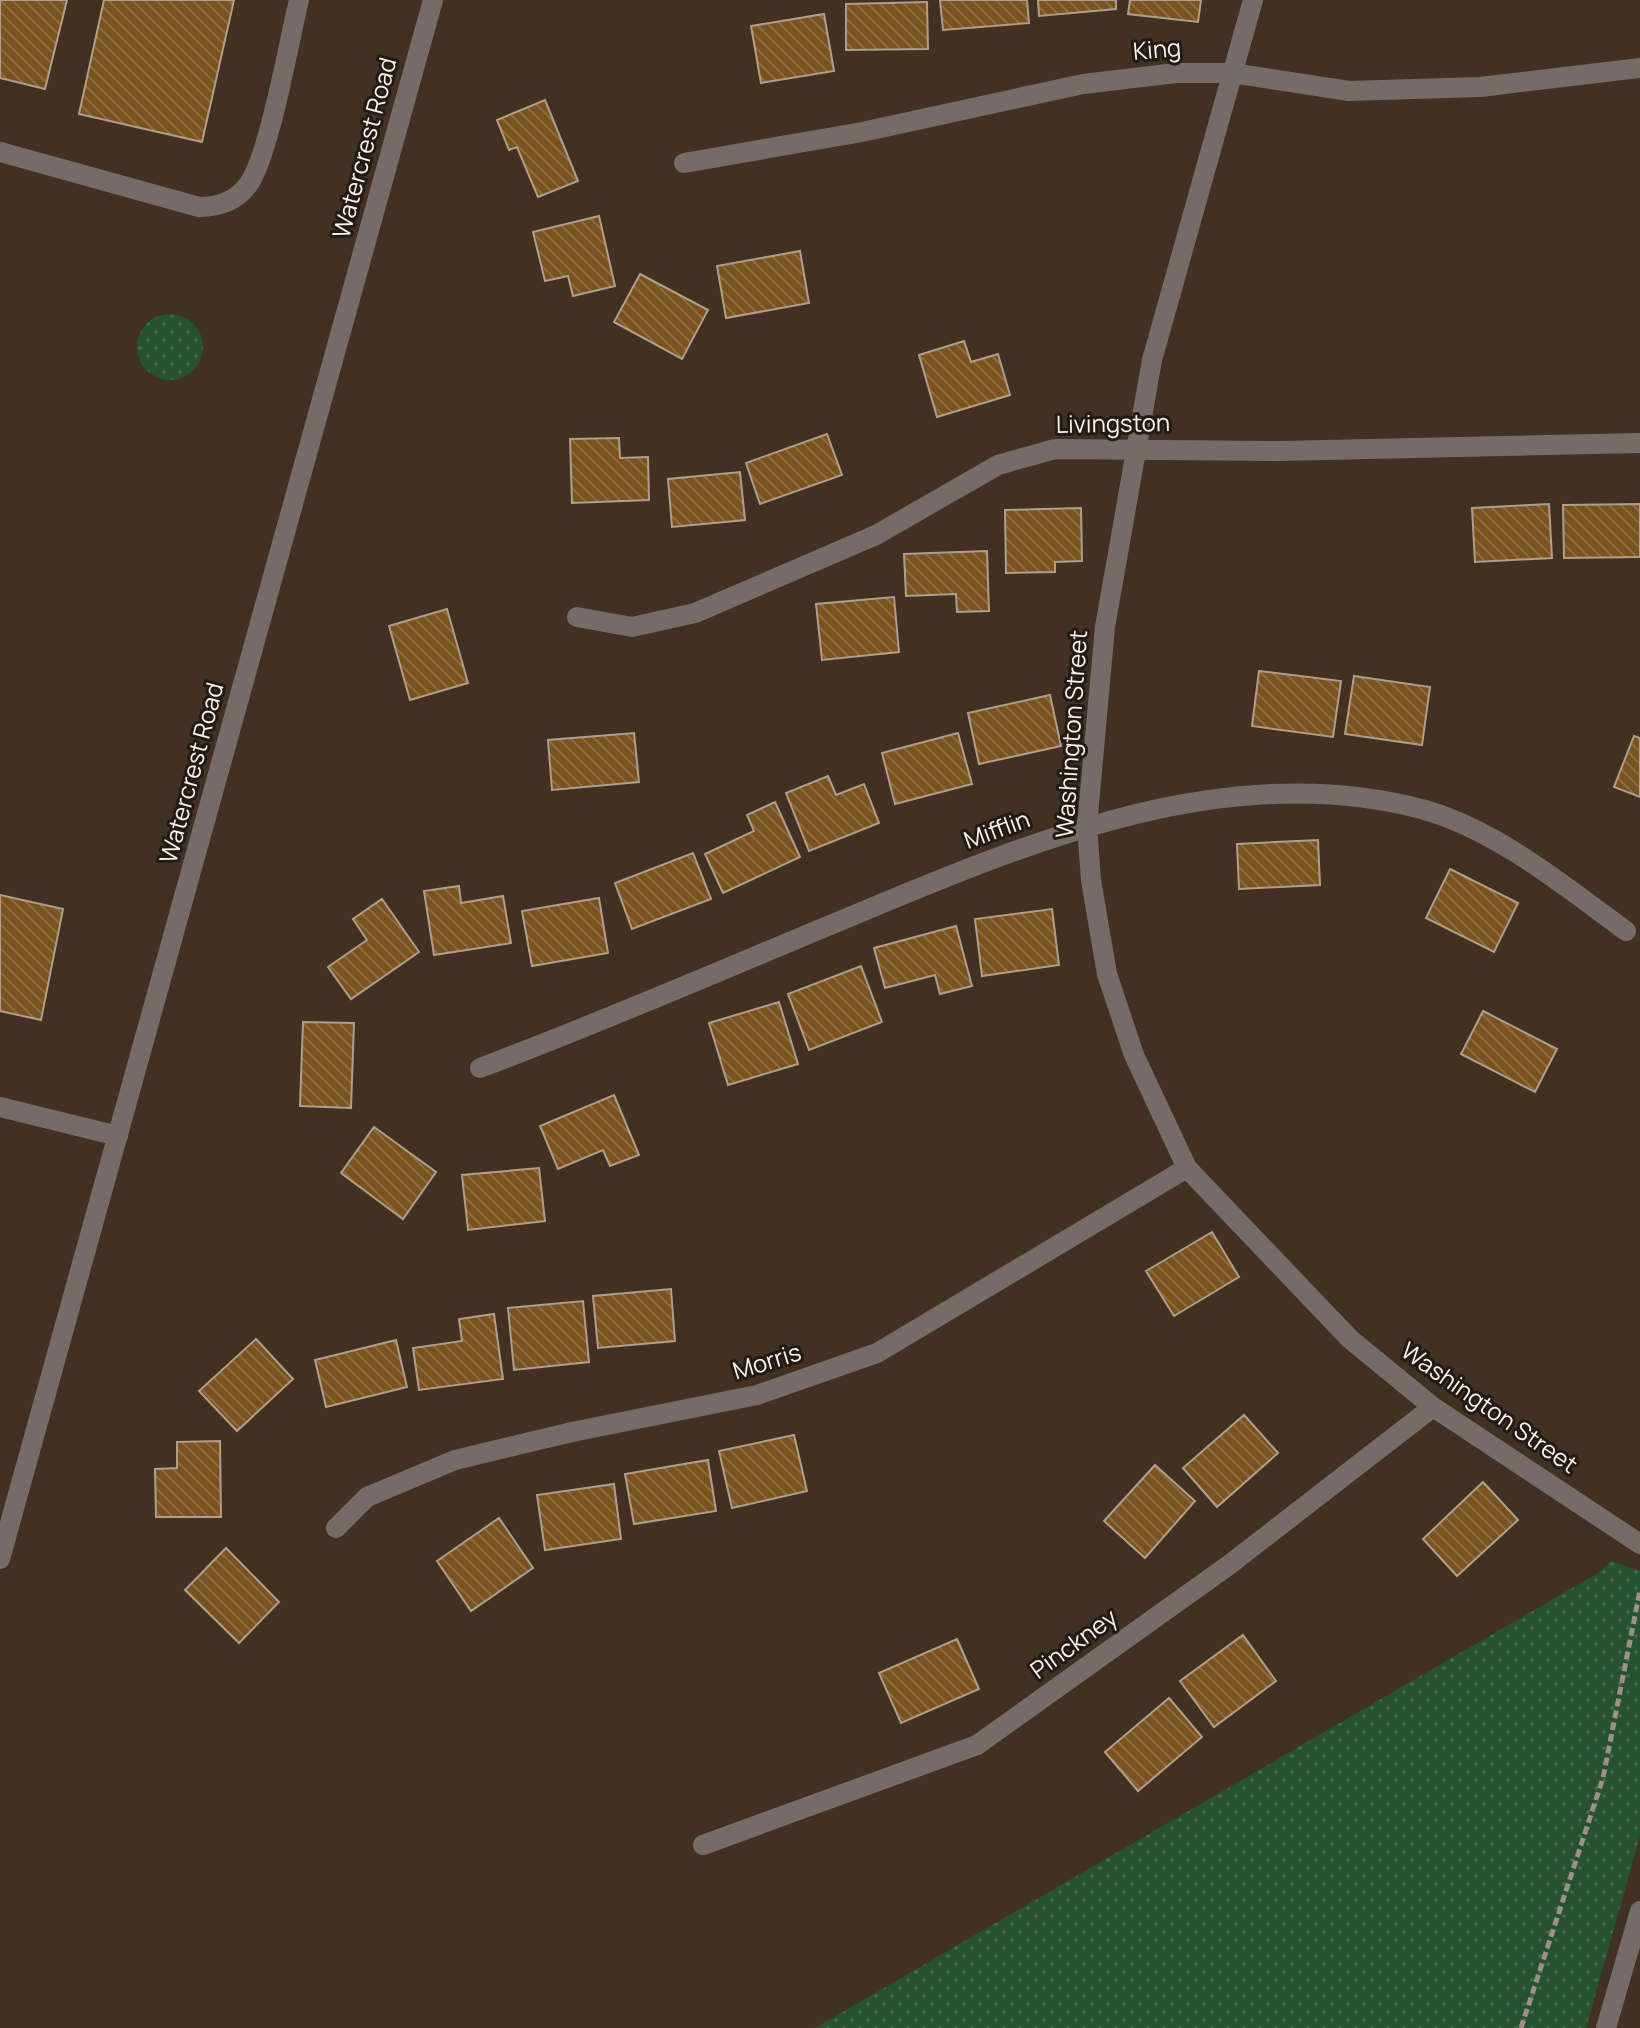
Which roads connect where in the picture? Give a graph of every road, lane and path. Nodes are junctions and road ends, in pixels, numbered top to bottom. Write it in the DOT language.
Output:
graph roads {
  1 [pos="299,0"];
  2 [pos="433,0"];
  3 [pos="1253,0"];
  4 [pos="1640,68"];
  5 [pos="1232,73"];
  6 [pos="0,152"];
  7 [pos="684,163"];
  8 [pos="1640,443"];
  9 [pos="1135,448"];
  10 [pos="577,617"];
  11 [pos="1087,826"];
  12 [pos="1626,931"];
  13 [pos="480,1068"];
  14 [pos="0,1107"];
  15 [pos="118,1136"];
  16 [pos="1187,1168"];
  17 [pos="1433,1407"];
  18 [pos="336,1528"];
  19 [pos="1640,1544"];
  20 [pos="0,1559"];
  21 [pos="1640,1590"];
  22 [pos="703,1845"];
  23 [pos="1640,1911"];
  24 [pos="1521,2028"];
  25 [pos="1606,2028"];
  1 -- 6 [label="street"];
  2 -- 15 [label="street, Watercrest Road"];
  3 -- 5 [label="street, Washington Street"];
  4 -- 5 [label="street, King"];
  5 -- 7 [label="street, King"];
  5 -- 9 [label="street, Washington Street"];
  8 -- 9 [label="street, Livingston"];
  9 -- 10 [label="street, Livingston"];
  9 -- 11 [label="street, Washington Street"];
  11 -- 12 [label="street, Mifflin"];
  11 -- 13 [label="street, Mifflin"];
  11 -- 16 [label="street, Washington Street"];
  14 -- 15 [label="street"];
  15 -- 20 [label="street, Watercrest Road"];
  16 -- 17 [label="street, Washington Street"];
  16 -- 18 [label="street, Morris"];
  17 -- 19 [label="street, Washington Street"];
  17 -- 22 [label="street, Pinckney"];
  21 -- 24 [label="path"];
  23 -- 25 [label="street"];
}
